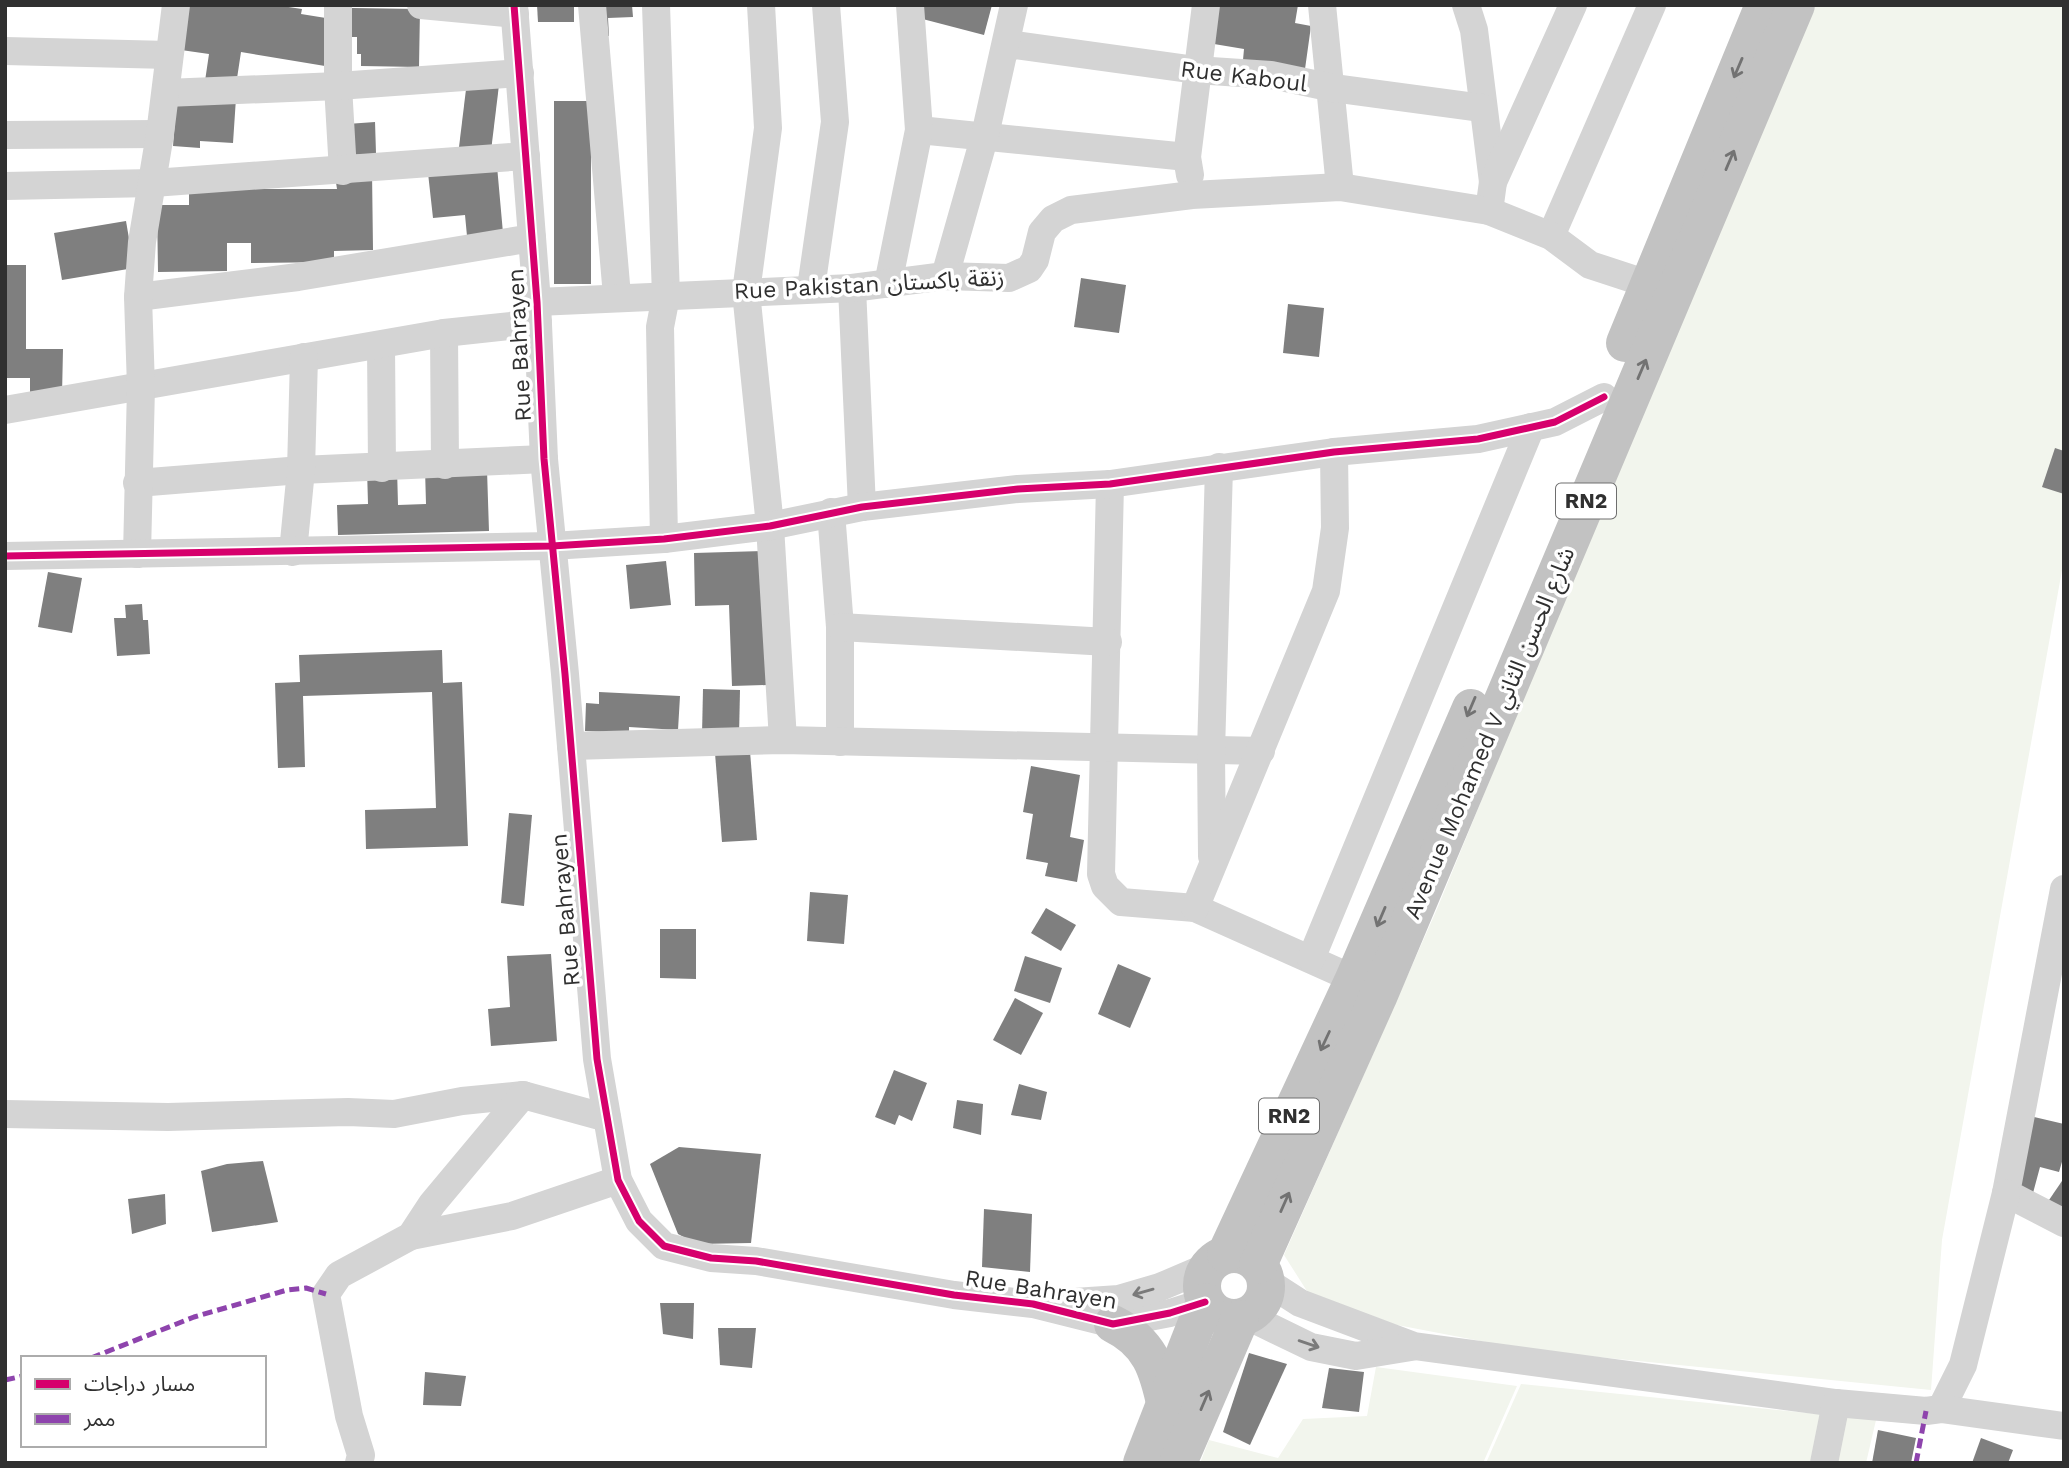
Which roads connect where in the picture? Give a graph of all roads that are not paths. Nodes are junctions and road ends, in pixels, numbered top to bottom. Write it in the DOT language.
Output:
graph roads {
  1 [pos="176,5"];
  2 [pos="338,5"];
  3 [pos="421,5"];
  4 [pos="592,5"];
  5 [pos="656,5"];
  6 [pos="761,5"];
  7 [pos="827,5"];
  8 [pos="910,5"];
  9 [pos="1014,5"];
  10 [pos="1206,5"];
  11 [pos="1322,5"];
  12 [pos="1466,5"];
  13 [pos="1573,5"];
  14 [pos="1653,5"];
  15 [pos="1764,5"];
  16 [pos="1796,5"];
  17 [pos="515,9"];
  18 [pos="1007,44"];
  19 [pos="5,51"];
  20 [pos="169,55"];
  21 [pos="1196,70"];
  22 [pos="520,73"];
  23 [pos="338,86"];
  24 [pos="1333,88"];
  25 [pos="166,93"];
  26 [pos="1482,108"];
  27 [pos="919,130"];
  28 [pos="160,134"];
  29 [pos="5,135"];
  30 [pos="985,135"];
  31 [pos="526,156"];
  32 [pos="1187,157"];
  33 [pos="343,172"];
  34 [pos="1493,182"];
  35 [pos="153,183"];
  36 [pos="5,186"];
  37 [pos="1340,187"];
  38 [pos="1192,195"];
  39 [pos="1489,211"];
  40 [pos="1551,236"];
  41 [pos="532,238"];
  42 [pos="944,276"];
  43 [pos="888,284"];
  44 [pos="1648,284"];
  45 [pos="811,288"];
  46 [pos="852,288"];
  47 [pos="746,292"];
  48 [pos="617,296"];
  49 [pos="666,296"];
  50 [pos="138,297"];
  51 [pos="538,313"];
  52 [pos="444,333"];
  53 [pos="381,345"];
  54 [pos="304,357"];
  55 [pos="141,387"];
  56 [pos="1604,397"];
  57 [pos="5,410"];
  58 [pos="1531,427"];
  59 [pos="1334,452"];
  60 [pos="544,459"];
  61 [pos="445,465"];
  62 [pos="1219,467"];
  63 [pos="382,468"];
  64 [pos="301,470"];
  65 [pos="137,482"];
  66 [pos="1110,484"];
  67 [pos="862,507"];
  68 [pos="831,512"];
  69 [pos="770,526"];
  70 [pos="664,539"];
  71 [pos="552,546"];
  72 [pos="293,552"];
  73 [pos="137,554"];
  74 [pos="5,556"];
  75 [pos="840,627"];
  76 [pos="1108,642"];
  77 [pos="783,740"];
  78 [pos="840,742"];
  79 [pos="571,746"];
  80 [pos="1106,748"];
  81 [pos="1261,751"];
  82 [pos="1211,752"];
  83 [pos="1213,869"];
  84 [pos="2064,888"];
  85 [pos="1195,908"];
  86 [pos="1311,958"];
  87 [pos="1354,979"];
  88 [pos="523,1095"];
  89 [pos="5,1114"];
  90 [pos="607,1118"];
  91 [pos="618,1180"];
  92 [pos="2006,1193"];
  93 [pos="2064,1223"];
  94 [pos="411,1236"];
  95 [pos="1232,1274"];
  96 [pos="1033,1304"];
  97 [pos="1243,1317"];
  98 [pos="1113,1324"];
  99 [pos="1414,1346"];
  100 [pos="1836,1403"];
  101 [pos="1166,1407"];
  102 [pos="1941,1409"];
  103 [pos="2064,1426"];
  104 [pos="359,1463"];
  105 [pos="1142,1463"];
  106 [pos="1178,1463"];
  107 [pos="1824,1463"];
  1 -- 20 [label="street"];
  2 -- 23 [label="street"];
  3 -- 17 [label="street"];
  4 -- 48 [label="street"];
  5 -- 49 [label="street"];
  6 -- 47 [label="street"];
  7 -- 45 [label="street"];
  8 -- 27 [label="street"];
  9 -- 18 [label="street"];
  10 -- 21 [label="street"];
  11 -- 24 [label="street"];
  12 -- 26 [label="street"];
  13 -- 34 [label="street"];
  14 -- 40 [label="street"];
  15 -- 44 [label="highway, Avenue Mohamed V شارع الحسن الثاني / RN2, one-way"];
  95 -- 16 [label="highway, Avenue Mohamed V شارع الحسن الثاني / RN2, one-way"];
  17 -- 22 [label="street, Rue Bahrayen"];
  18 -- 21 [label="street, Rue Kaboul"];
  18 -- 30 [label="street"];
  19 -- 20 [label="street"];
  20 -- 25 [label="street"];
  21 -- 24 [label="street, Rue Kaboul"];
  21 -- 32 [label="street"];
  22 -- 23 [label="street"];
  22 -- 31 [label="street, Rue Bahrayen"];
  23 -- 25 [label="street"];
  23 -- 33 [label="street"];
  24 -- 26 [label="street, Rue Kaboul"];
  24 -- 37 [label="street"];
  25 -- 28 [label="street"];
  26 -- 34 [label="street"];
  27 -- 30 [label="street"];
  27 -- 43 [label="street"];
  28 -- 29 [label="street"];
  28 -- 35 [label="street"];
  30 -- 32 [label="street"];
  30 -- 42 [label="street"];
  31 -- 33 [label="street"];
  31 -- 41 [label="street, Rue Bahrayen"];
  32 -- 38 [label="street"];
  33 -- 35 [label="street"];
  34 -- 39 [label="street"];
  35 -- 36 [label="street"];
  35 -- 50 [label="street"];
  37 -- 38 [label="street, Rue Pakistan زنقة باكستان"];
  37 -- 39 [label="street, Rue Pakistan زنقة باكستان"];
  38 -- 42 [label="street, Rue Pakistan زنقة باكستان"];
  39 -- 40 [label="street, Rue Pakistan زنقة باكستان"];
  40 -- 44 [label="street, Rue Pakistan زنقة باكستان"];
  41 -- 50 [label="street"];
  41 -- 51 [label="street, Rue Bahrayen"];
  42 -- 43 [label="street, Rue Pakistan زنقة باكستان"];
  43 -- 46 [label="street, Rue Pakistan زنقة باكستان"];
  44 -- 56 [label="highway, Avenue Mohamed V شارع الحسن الثاني / RN2"];
  45 -- 46 [label="street, Rue Pakistan زنقة باكستان"];
  45 -- 47 [label="street, Rue Pakistan زنقة باكستان"];
  46 -- 67 [label="street"];
  47 -- 49 [label="street, Rue Pakistan زنقة باكستان"];
  47 -- 69 [label="street"];
  48 -- 49 [label="street, Rue Pakistan زنقة باكستان"];
  48 -- 51 [label="street, Rue Pakistan زنقة باكستان"];
  49 -- 70 [label="street"];
  50 -- 55 [label="street"];
  51 -- 52 [label="street, Rue Pakistan زنقة باكستان"];
  51 -- 60 [label="street, Rue Bahrayen"];
  52 -- 53 [label="street, Rue Pakistan زنقة باكستان"];
  52 -- 61 [label="street"];
  53 -- 54 [label="street, Rue Pakistan زنقة باكستان"];
  53 -- 63 [label="street"];
  54 -- 55 [label="street, Rue Pakistan زنقة باكستان"];
  54 -- 64 [label="street"];
  55 -- 57 [label="street, Rue Pakistan زنقة باكستان"];
  55 -- 65 [label="street"];
  56 -- 58 [label="street"];
  56 -- 87 [label="highway, Avenue Mohamed V شارع الحسن الثاني / RN2, one-way"];
  58 -- 59 [label="street"];
  58 -- 86 [label="street"];
  59 -- 62 [label="street"];
  59 -- 81 [label="street"];
  60 -- 61 [label="street"];
  60 -- 71 [label="street, Rue Bahrayen"];
  61 -- 63 [label="street"];
  62 -- 66 [label="street"];
  62 -- 82 [label="street"];
  63 -- 64 [label="street"];
  64 -- 65 [label="street"];
  64 -- 72 [label="street"];
  65 -- 73 [label="street"];
  66 -- 67 [label="street"];
  66 -- 76 [label="street"];
  67 -- 68 [label="street"];
  68 -- 69 [label="street"];
  68 -- 75 [label="street"];
  69 -- 70 [label="street"];
  69 -- 77 [label="street"];
  70 -- 71 [label="street"];
  71 -- 72 [label="street"];
  71 -- 79 [label="street, Rue Bahrayen"];
  72 -- 73 [label="street"];
  73 -- 74 [label="street"];
  75 -- 76 [label="street"];
  75 -- 78 [label="street"];
  76 -- 80 [label="street"];
  77 -- 78 [label="street"];
  77 -- 79 [label="street"];
  78 -- 80 [label="street"];
  79 -- 90 [label="street, Rue Bahrayen"];
  80 -- 82 [label="street"];
  80 -- 85 [label="street"];
  81 -- 82 [label="street"];
  81 -- 83 [label="street"];
  82 -- 83 [label="street"];
  83 -- 85 [label="street"];
  84 -- 92 [label="street"];
  85 -- 86 [label="street"];
  86 -- 87 [label="street"];
  87 -- 95 [label="highway, Avenue Mohamed V شارع الحسن الثاني / RN2, one-way"];
  88 -- 89 [label="street"];
  88 -- 90 [label="street"];
  88 -- 94 [label="street"];
  90 -- 91 [label="street, Rue Bahrayen"];
  91 -- 94 [label="street"];
  91 -- 96 [label="street, Rue Bahrayen"];
  92 -- 93 [label="street"];
  92 -- 102 [label="street"];
  94 -- 104 [label="street"];
  95 -- 96 [label="street, Rue Bahrayen, one-way"];
  95 -- 97 [label="highway"];
  95 -- 98 [label="street, Rue Bahrayen"];
  95 -- 99 [label="street"];
  95 -- 101 [label="highway, Avenue Mohamed V شارع الحسن الثاني / RN2"];
  96 -- 98 [label="street, Rue Bahrayen"];
  97 -- 99 [label="street, one-way"];
  106 -- 97 [label="highway, one-way"];
  98 -- 101 [label="highway"];
  99 -- 100 [label="street"];
  100 -- 102 [label="street"];
  100 -- 107 [label="street"];
  101 -- 105 [label="highway, Avenue Mohamed V شارع الحسن الثاني / RN2"];
  102 -- 103 [label="street"];
}
